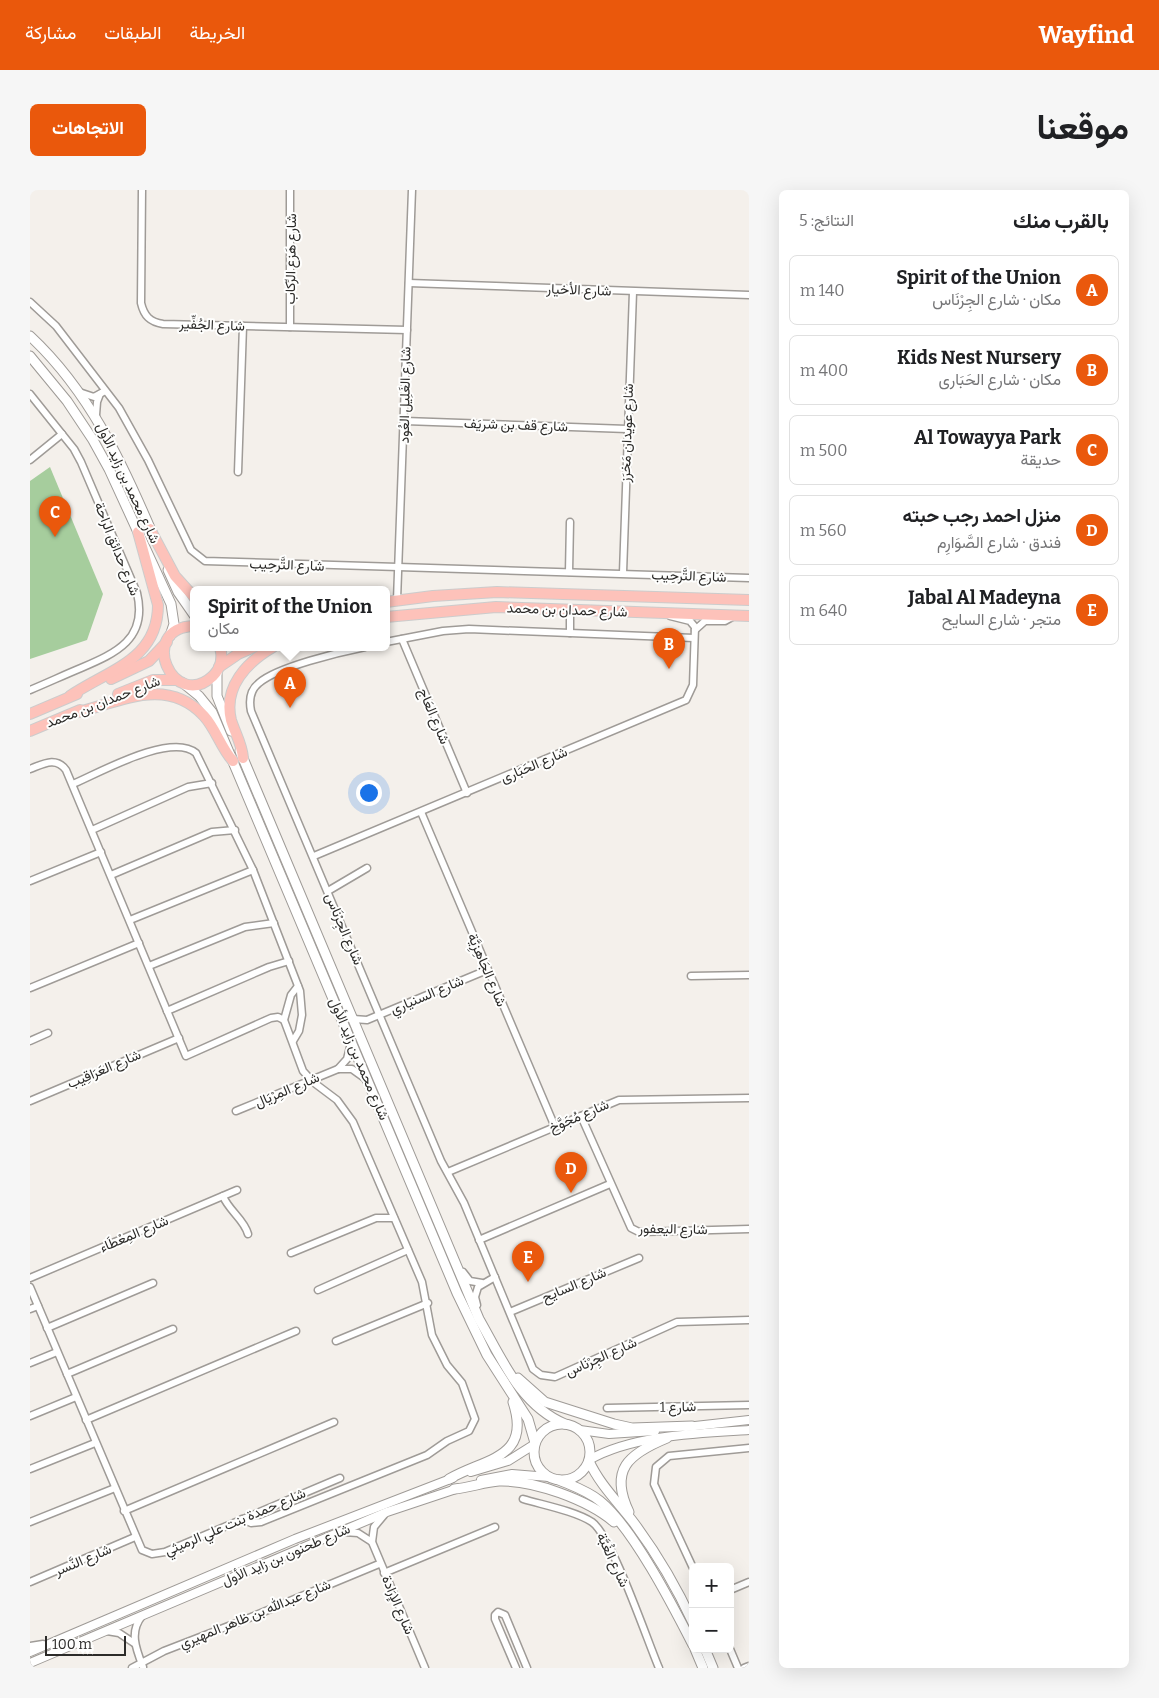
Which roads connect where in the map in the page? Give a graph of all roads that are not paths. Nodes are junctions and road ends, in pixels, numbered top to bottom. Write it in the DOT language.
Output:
graph roads {
  1 [pos="142,190"];
  2 [pos="290,190"];
  3 [pos="412,190"];
  4 [pos="409,283"];
  5 [pos="633,292"];
  6 [pos="749,295"];
  7 [pos="30,302"];
  8 [pos="242,326"];
  9 [pos="290,327"];
  10 [pos="406,330"];
  11 [pos="30,336"];
  12 [pos="30,356"];
  13 [pos="78,391"];
  14 [pos="103,393"];
  15 [pos="30,394"];
  16 [pos="96,415"];
  17 [pos="405,421"];
  18 [pos="627,429"];
  19 [pos="62,434"];
  20 [pos="30,460"];
  21 [pos="238,472"];
  22 [pos="570,522"];
  23 [pos="150,529"];
  24 [pos="138,532"];
  25 [pos="400,568"];
  26 [pos="569,572"];
  27 [pos="623,573"];
  28 [pos="749,578"];
  29 [pos="190,592"];
  30 [pos="397,600"];
  31 [pos="749,600"];
  32 [pos="390,601"];
  33 [pos="190,609"];
  34 [pos="570,609"];
  35 [pos="666,613"];
  36 [pos="735,615"];
  37 [pos="749,616"];
  38 [pos="390,617"];
  39 [pos="190,627"];
  40 [pos="695,630"];
  41 [pos="570,633"];
  42 [pos="402,638"];
  43 [pos="694,638"];
  44 [pos="167,641"];
  45 [pos="390,641"];
  46 [pos="220,651"];
  47 [pos="245,651"];
  48 [pos="267,651"];
  49 [pos="347,651"];
  50 [pos="218,669"];
  51 [pos="178,680"];
  52 [pos="30,690"];
  53 [pos="70,696"];
  54 [pos="74,713"];
  55 [pos="30,714"];
  56 [pos="30,731"];
  57 [pos="238,760"];
  58 [pos="30,769"];
  59 [pos="212,783"];
  60 [pos="72,784"];
  61 [pos="467,793"];
  62 [pos="421,812"];
  63 [pos="92,830"];
  64 [pos="235,830"];
  65 [pos="101,852"];
  66 [pos="314,856"];
  67 [pos="367,868"];
  68 [pos="253,870"];
  69 [pos="111,875"];
  70 [pos="30,882"];
  71 [pos="328,891"];
  72 [pos="130,920"];
  73 [pos="274,922"];
  74 [pos="139,943"];
  75 [pos="289,961"];
  76 [pos="149,966"];
  77 [pos="487,970"];
  78 [pos="749,975"];
  79 [pos="691,976"];
  80 [pos="298,986"];
  81 [pos="30,988"];
  82 [pos="167,1010"];
  83 [pos="380,1016"];
  84 [pos="353,1019"];
  85 [pos="284,1020"];
  86 [pos="368,1020"];
  87 [pos="359,1032"];
  88 [pos="48,1033"];
  89 [pos="179,1038"];
  90 [pos="351,1039"];
  91 [pos="30,1041"];
  92 [pos="293,1041"];
  93 [pos="338,1069"];
  94 [pos="310,1080"];
  95 [pos="368,1081"];
  96 [pos="749,1098"];
  97 [pos="30,1101"];
  98 [pos="236,1111"];
  99 [pos="581,1116"];
  100 [pos="555,1127"];
  101 [pos="448,1172"];
  102 [pos="610,1184"];
  103 [pos="237,1190"];
  104 [pos="223,1196"];
  105 [pos="388,1204"];
  106 [pos="376,1218"];
  107 [pos="394,1218"];
  108 [pos="749,1229"];
  109 [pos="248,1234"];
  110 [pos="444,1235"];
  111 [pos="479,1240"];
  112 [pos="408,1250"];
  113 [pos="291,1253"];
  114 [pos="639,1258"];
  115 [pos="495,1277"];
  116 [pos="30,1278"];
  117 [pos="482,1283"];
  118 [pos="154,1284"];
  119 [pos="30,1287"];
  120 [pos="318,1290"];
  121 [pos="428,1302"];
  122 [pos="38,1306"];
  123 [pos="30,1309"];
  124 [pos="510,1312"];
  125 [pos="749,1320"];
  126 [pos="48,1328"];
  127 [pos="173,1329"];
  128 [pos="296,1331"];
  129 [pos="336,1341"];
  130 [pos="492,1342"];
  131 [pos="57,1352"];
  132 [pos="30,1363"];
  133 [pos="505,1364"];
  134 [pos="67,1374"];
  135 [pos="510,1392"];
  136 [pos="76,1397"];
  137 [pos="749,1405"];
  138 [pos="607,1408"];
  139 [pos="30,1416"];
  140 [pos="86,1420"];
  141 [pos="749,1420"];
  142 [pos="334,1422"];
  143 [pos="565,1424"];
  144 [pos="692,1426"];
  145 [pos="580,1430"];
  146 [pos="749,1430"];
  147 [pos="666,1438"];
  148 [pos="95,1443"];
  149 [pos="535,1443"];
  150 [pos="749,1448"];
  151 [pos="589,1460"];
  152 [pos="30,1469"];
  153 [pos="549,1477"];
  154 [pos="340,1478"];
  155 [pos="449,1479"];
  156 [pos="559,1480"];
  157 [pos="115,1488"];
  158 [pos="454,1489"];
  159 [pos="523,1499"];
  160 [pos="124,1511"];
  161 [pos="387,1512"];
  162 [pos="242,1519"];
  163 [pos="30,1522"];
  164 [pos="633,1522"];
  165 [pos="495,1527"];
  166 [pos="625,1531"];
  167 [pos="341,1532"];
  168 [pos="135,1537"];
  169 [pos="372,1542"];
  170 [pos="691,1563"];
  171 [pos="380,1564"];
  172 [pos="384,1574"];
  173 [pos="30,1582"];
  174 [pos="749,1582"];
  175 [pos="734,1588"];
  176 [pos="142,1616"];
  177 [pos="689,1616"];
  178 [pos="106,1631"];
  179 [pos="689,1637"];
  180 [pos="52,1642"];
  181 [pos="135,1644"];
  182 [pos="30,1646"];
  183 [pos="30,1652"];
  184 [pos="696,1653"];
  185 [pos="707,1653"];
  186 [pos="709,1653"];
  187 [pos="732,1653"];
  188 [pos="30,1663"];
  189 [pos="143,1666"];
  190 [pos="749,1666"];
  191 [pos="132,1668"];
  192 [pos="425,1668"];
  193 [pos="516,1668"];
  194 [pos="527,1668"];
  195 [pos="659,1668"];
  196 [pos="702,1668"];
  197 [pos="713,1668"];
  198 [pos="718,1668"];
  199 [pos="738,1668"];
  200 [pos="744,1668"];
  1 -- 8 [label="street, شارع الجُفِّير"];
  2 -- 9 [label="street, شارع هَزع الرِّكاب"];
  3 -- 4 [label="street, شارع الغَلِيل العُود"];
  4 -- 5 [label="street, شارع الأخيار"];
  4 -- 10 [label="street, شارع الغَلِيل العُود"];
  5 -- 6 [label="street, شارع الأخيار"];
  5 -- 18 [label="street, شارع عويدان مَخرَز"];
  7 -- 14 [label="street, شارع التَّرحِيب"];
  8 -- 9 [label="street, شارع الجُفِّير"];
  8 -- 21 [label="street"];
  9 -- 10 [label="street, شارع الجُفِّير"];
  10 -- 17 [label="street, شارع الغَلِيل العُود"];
  11 -- 13 [label="main road, شارع محمد بن زايد الأول"];
  12 -- 24 [label="main road, شارع محمد بن زايد الأول"];
  13 -- 14 [label="street"];
  13 -- 16 [label="main road, شارع محمد بن زايد الأول"];
  14 -- 16 [label="street"];
  14 -- 25 [label="street, شارع التَّرحِيب"];
  15 -- 19 [label="street, شارع حدائق الراحة"];
  16 -- 23 [label="main road, شارع محمد بن زايد الأول"];
  17 -- 18 [label="street, شارع قف بن شريَف"];
  17 -- 25 [label="street, شارع الغَلِيل العُود"];
  18 -- 27 [label="street, شارع عويدان مَخرَز"];
  19 -- 20 [label="street"];
  19 -- 52 [label="street, شارع حدائق الراحة"];
  22 -- 26 [label="street"];
  23 -- 29 [label="main road"];
  23 -- 33 [label="main road, شارع محمد بن زايد الأول"];
  24 -- 44 [label="main road, شارع محمد بن زايد الأول"];
  24 -- 53 [label="main road"];
  25 -- 26 [label="street, شارع التَّرحِيب"];
  25 -- 30 [label="street, شارع الغَلِيل العُود"];
  26 -- 27 [label="street, شارع التَّرحِيب"];
  27 -- 28 [label="street, شارع التَّرحِيب"];
  30 -- 31 [label="main road, شارع حمدان بن محمد"];
  30 -- 32 [label="main road, شارع حمدان بن محمد"];
  34 -- 35 [label="main road, شارع حمدان بن محمد"];
  34 -- 38 [label="main road, شارع حمدان بن محمد"];
  34 -- 41 [label="street"];
  35 -- 36 [label="main road, شارع حمدان بن محمد"];
  35 -- 40 [label="street"];
  36 -- 37 [label="main road, شارع حمدان بن محمد"];
  36 -- 40 [label="street"];
  39 -- 44 [label="main road, شارع حمدان بن محمد"];
  40 -- 43 [label="street, شارع الحَبَارى"];
  41 -- 42 [label="street"];
  41 -- 43 [label="street"];
  42 -- 45 [label="street"];
  42 -- 61 [label="street, شارع العَاج"];
  43 -- 61 [label="street, شارع الحَبَارى"];
  44 -- 51 [label="main road"];
  44 -- 53 [label="main road, شارع حمدان بن محمد"];
  46 -- 50 [label="main road"];
  47 -- 50 [label="main road"];
  48 -- 57 [label="main road"];
  49 -- 66 [label="street, شارع الجِرْنَاس"];
  50 -- 51 [label="main road, شارع حمدان بن محمد"];
  50 -- 57 [label="main road, شارع محمد بن زايد الأول"];
  51 -- 54 [label="main road, شارع حمدان بن محمد"];
  51 -- 57 [label="main road, شارع محمد بن زايد الأول"];
  53 -- 55 [label="main road, شارع حمدان بن محمد"];
  54 -- 56 [label="main road, شارع حمدان بن محمد"];
  54 -- 57 [label="main road"];
  57 -- 84 [label="main road, شارع محمد بن زايد الأول"];
  57 -- 90 [label="main road, شارع محمد بن زايد الأول"];
  58 -- 60 [label="street"];
  59 -- 60 [label="street"];
  59 -- 63 [label="street"];
  59 -- 64 [label="street"];
  60 -- 63 [label="street"];
  61 -- 62 [label="street, شارع الحَبَارى"];
  62 -- 66 [label="street, شارع الحَبَارى"];
  62 -- 77 [label="street, شارع الجَاهِزِيَّة"];
  63 -- 65 [label="street"];
  64 -- 68 [label="street"];
  64 -- 69 [label="street"];
  65 -- 69 [label="street"];
  65 -- 70 [label="street"];
  66 -- 71 [label="street, شارع الجِرْنَاس"];
  67 -- 71 [label="street"];
  68 -- 72 [label="street"];
  68 -- 73 [label="street"];
  69 -- 72 [label="street"];
  71 -- 83 [label="street, شارع الجِرْنَاس"];
  72 -- 74 [label="street"];
  73 -- 75 [label="street"];
  73 -- 76 [label="street"];
  74 -- 76 [label="street"];
  74 -- 81 [label="street"];
  75 -- 80 [label="street"];
  75 -- 82 [label="street"];
  76 -- 82 [label="street"];
  77 -- 83 [label="street, شارع السنياري"];
  77 -- 100 [label="street, شارع الجَاهِزِيَّة"];
  78 -- 79 [label="street"];
  80 -- 85 [label="street"];
  80 -- 92 [label="street"];
  82 -- 89 [label="street"];
  83 -- 86 [label="street, شارع السنياري"];
  83 -- 101 [label="street, شارع الجِرْنَاس"];
  84 -- 86 [label="street, شارع السنياري"];
  84 -- 87 [label="main road, شارع محمد بن زايد الأول"];
  85 -- 89 [label="street"];
  85 -- 92 [label="street"];
  86 -- 87 [label="street"];
  87 -- 110 [label="main road, شارع محمد بن زايد الأول"];
  88 -- 91 [label="street"];
  89 -- 97 [label="street, شارع العَرَاقِيب"];
  90 -- 93 [label="street"];
  90 -- 95 [label="main road, شارع محمد بن زايد الأول"];
  92 -- 94 [label="street"];
  93 -- 94 [label="street, شارع المِرْيَال"];
  93 -- 95 [label="street"];
  94 -- 98 [label="street, شارع المِرْيَال"];
  94 -- 105 [label="street"];
  95 -- 135 [label="main road, شارع محمد بن زايد الأول"];
  96 -- 99 [label="street, شارع مُجَوَّخ"];
  99 -- 100 [label="street, شارع مُجَوَّخ"];
  99 -- 102 [label="street, شارع اليعفور"];
  100 -- 101 [label="street, شارع مُجَوَّخ"];
  101 -- 111 [label="street, شارع الجِرْنَاس"];
  102 -- 108 [label="street, شارع اليعفور"];
  102 -- 111 [label="street"];
  103 -- 104 [label="street, شارع المِعْطَاء"];
  104 -- 109 [label="street"];
  104 -- 116 [label="street, شارع المِعْطَاء"];
  105 -- 106 [label="street"];
  105 -- 107 [label="street"];
  106 -- 107 [label="street"];
  106 -- 113 [label="street"];
  107 -- 112 [label="street"];
  110 -- 117 [label="street"];
  110 -- 130 [label="main road, شارع محمد بن زايد الأول"];
  111 -- 115 [label="street, شارع الجِرْنَاس"];
  112 -- 120 [label="street"];
  112 -- 121 [label="street"];
  114 -- 124 [label="street, شارع السايح"];
  115 -- 117 [label="street"];
  115 -- 124 [label="street, شارع الجِرْنَاس"];
  117 -- 130 [label="street"];
  118 -- 126 [label="street"];
  119 -- 122 [label="street, شارع حمدة بنت علي الرميثي"];
  121 -- 129 [label="street"];
  121 -- 162 [label="street"];
  122 -- 123 [label="street"];
  122 -- 126 [label="street, شارع حمدة بنت علي الرميثي"];
  124 -- 125 [label="street, شارع الجِرْنَاس"];
  126 -- 131 [label="street, شارع حمدة بنت علي الرميثي"];
  127 -- 134 [label="street"];
  128 -- 140 [label="street"];
  130 -- 133 [label="main road, شارع محمد بن زايد الأول"];
  131 -- 132 [label="street"];
  131 -- 134 [label="street, شارع حمدة بنت علي الرميثي"];
  133 -- 143 [label="main road, شارع محمد بن زايد الأول"];
  133 -- 144 [label="main road"];
  134 -- 136 [label="street, شارع حمدة بنت علي الرميثي"];
  135 -- 149 [label="main road, شارع محمد بن زايد الأول"];
  135 -- 155 [label="main road"];
  136 -- 139 [label="street"];
  136 -- 140 [label="street, شارع حمدة بنت علي الرميثي"];
  137 -- 138 [label="street, شارع 1"];
  140 -- 148 [label="street, شارع حمدة بنت علي الرميثي"];
  141 -- 144 [label="street"];
  142 -- 160 [label="street"];
  143 -- 145 [label="main road"];
  143 -- 149 [label="main road"];
  144 -- 145 [label="street"];
  145 -- 151 [label="main road"];
  146 -- 147 [label="street"];
  147 -- 151 [label="street"];
  147 -- 164 [label="main road"];
  148 -- 152 [label="street"];
  148 -- 157 [label="street, شارع حمدة بنت علي الرميثي"];
  149 -- 153 [label="main road"];
  149 -- 155 [label="street, شارع طحنون بن زايد الأول"];
  150 -- 170 [label="street"];
  151 -- 156 [label="main road"];
  151 -- 164 [label="main road"];
  153 -- 156 [label="main road"];
  153 -- 158 [label="street, شارع طحنون بن زايد الأول"];
  154 -- 162 [label="street, شارع حمدة بنت علي الرميثي"];
  155 -- 180 [label="street, شارع طحنون بن زايد الأول"];
  156 -- 166 [label="main road"];
  157 -- 160 [label="street, شارع حمدة بنت علي الرميثي"];
  157 -- 163 [label="street"];
  158 -- 161 [label="street, شارع طحنون بن زايد الأول"];
  158 -- 166 [label="main road"];
  159 -- 195 [label="street, شارع الغُبَّة"];
  160 -- 168 [label="street, شارع حمدة بنت علي الرميثي"];
  161 -- 167 [label="street, شارع طحنون بن زايد الأول"];
  161 -- 169 [label="street"];
  162 -- 168 [label="street, شارع حمدة بنت علي الرميثي"];
  164 -- 177 [label="main road"];
  165 -- 172 [label="street"];
  166 -- 179 [label="main road"];
  167 -- 169 [label="street"];
  167 -- 176 [label="street, شارع طحنون بن زايد الأول"];
  168 -- 173 [label="street, شارع النَّسر"];
  169 -- 171 [label="street, شارع الإرَادة"];
  171 -- 172 [label="street, شارع الإرَادة"];
  171 -- 189 [label="street, شارع عبدالله بن ظاهر المهيري"];
  172 -- 192 [label="street, شارع الإرَادة"];
  174 -- 175 [label="street"];
  176 -- 178 [label="street, شارع طحنون بن زايد الأول"];
  176 -- 181 [label="street"];
  178 -- 181 [label="street"];
  178 -- 188 [label="street, شارع طحنون بن زايد الأول"];
  180 -- 182 [label="street"];
  180 -- 183 [label="street, شارع طحنون بن زايد الأول"];
  181 -- 189 [label="street"];
  184 -- 196 [label="main road"];
  185 -- 197 [label="main road"];
  186 -- 198 [label="street"];
  187 -- 199 [label="street"];
  189 -- 191 [label="street, شارع عبدالله بن ظاهر المهيري"];
  190 -- 200 [label="street"];
  193 -- 194 [label="street"];
}
